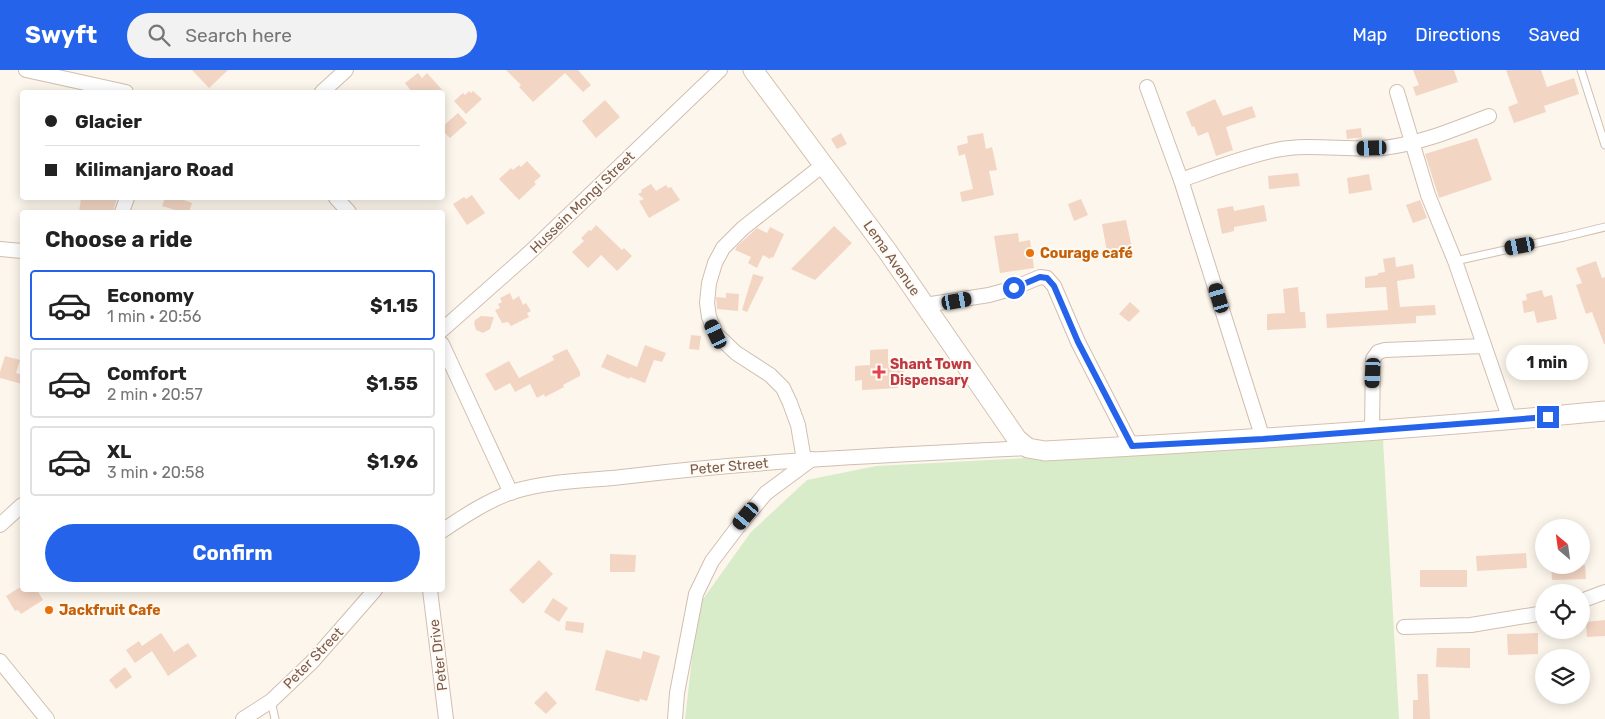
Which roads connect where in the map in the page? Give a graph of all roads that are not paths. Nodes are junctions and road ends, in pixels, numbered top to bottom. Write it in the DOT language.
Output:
graph roads {
  1 [pos="26,70"];
  2 [pos="346,70"];
  3 [pos="720,70"];
  4 [pos="753,70"];
  5 [pos="1581,70"];
  6 [pos="1148,87"];
  7 [pos="117,90"];
  8 [pos="324,90"];
  9 [pos="1397,92"];
  10 [pos="1489,116"];
  11 [pos="1413,143"];
  12 [pos="1605,145"];
  13 [pos="823,165"];
  14 [pos="1181,180"];
  15 [pos="338,200"];
  16 [pos="347,210"];
  17 [pos="1605,227"];
  18 [pos="0,249"];
  19 [pos="20,251"];
  20 [pos="1455,261"];
  21 [pos="925,305"];
  22 [pos="445,327"];
  23 [pos="1484,346"];
  24 [pos="445,350"];
  25 [pos="1605,411"];
  26 [pos="1510,420"];
  27 [pos="1372,430"];
  28 [pos="1263,439"];
  29 [pos="1132,446"];
  30 [pos="1028,448"];
  31 [pos="808,459"];
  32 [pos="512,493"];
  33 [pos="20,507"];
  34 [pos="0,525"];
  35 [pos="445,529"];
  36 [pos="373,592"];
  37 [pos="430,592"];
  38 [pos="1605,592"];
  39 [pos="1590,598"];
  40 [pos="1535,614"];
  41 [pos="1404,627"];
  42 [pos="0,661"];
  43 [pos="271,701"];
  44 [pos="47,719"];
  45 [pos="243,719"];
  46 [pos="275,719"];
  47 [pos="446,719"];
  48 [pos="675,719"];
  1 -- 7 [label="street"];
  2 -- 8 [label="street"];
  3 -- 22 [label="street, Hussein Mongi Street"];
  4 -- 13 [label="main road, Lema Avenue"];
  5 -- 12 [label="lane"];
  6 -- 14 [label="street"];
  9 -- 11 [label="street"];
  10 -- 11 [label="street"];
  11 -- 14 [label="street"];
  11 -- 20 [label="street"];
  13 -- 21 [label="main road, Lema Avenue"];
  13 -- 31 [label="street"];
  14 -- 28 [label="street"];
  15 -- 16 [label="street"];
  17 -- 20 [label="lane"];
  18 -- 19 [label="street"];
  20 -- 23 [label="street"];
  21 -- 29 [label="street"];
  21 -- 30 [label="main road, Lema Avenue"];
  23 -- 26 [label="street"];
  23 -- 27 [label="street"];
  24 -- 32 [label="street"];
  25 -- 26 [label="main road"];
  26 -- 27 [label="main road"];
  27 -- 28 [label="main road"];
  28 -- 29 [label="main road"];
  29 -- 30 [label="main road"];
  30 -- 31 [label="street, Peter Street"];
  31 -- 32 [label="street, Peter Street"];
  31 -- 48 [label="street"];
  32 -- 35 [label="street, Peter Street"];
  33 -- 34 [label="street"];
  36 -- 43 [label="street, Peter Street"];
  37 -- 47 [label="street, Peter Drive"];
  38 -- 39 [label="street"];
  40 -- 41 [label="street"];
  42 -- 44 [label="street"];
  43 -- 45 [label="street, Peter Street"];
  43 -- 46 [label="lane"];
}
